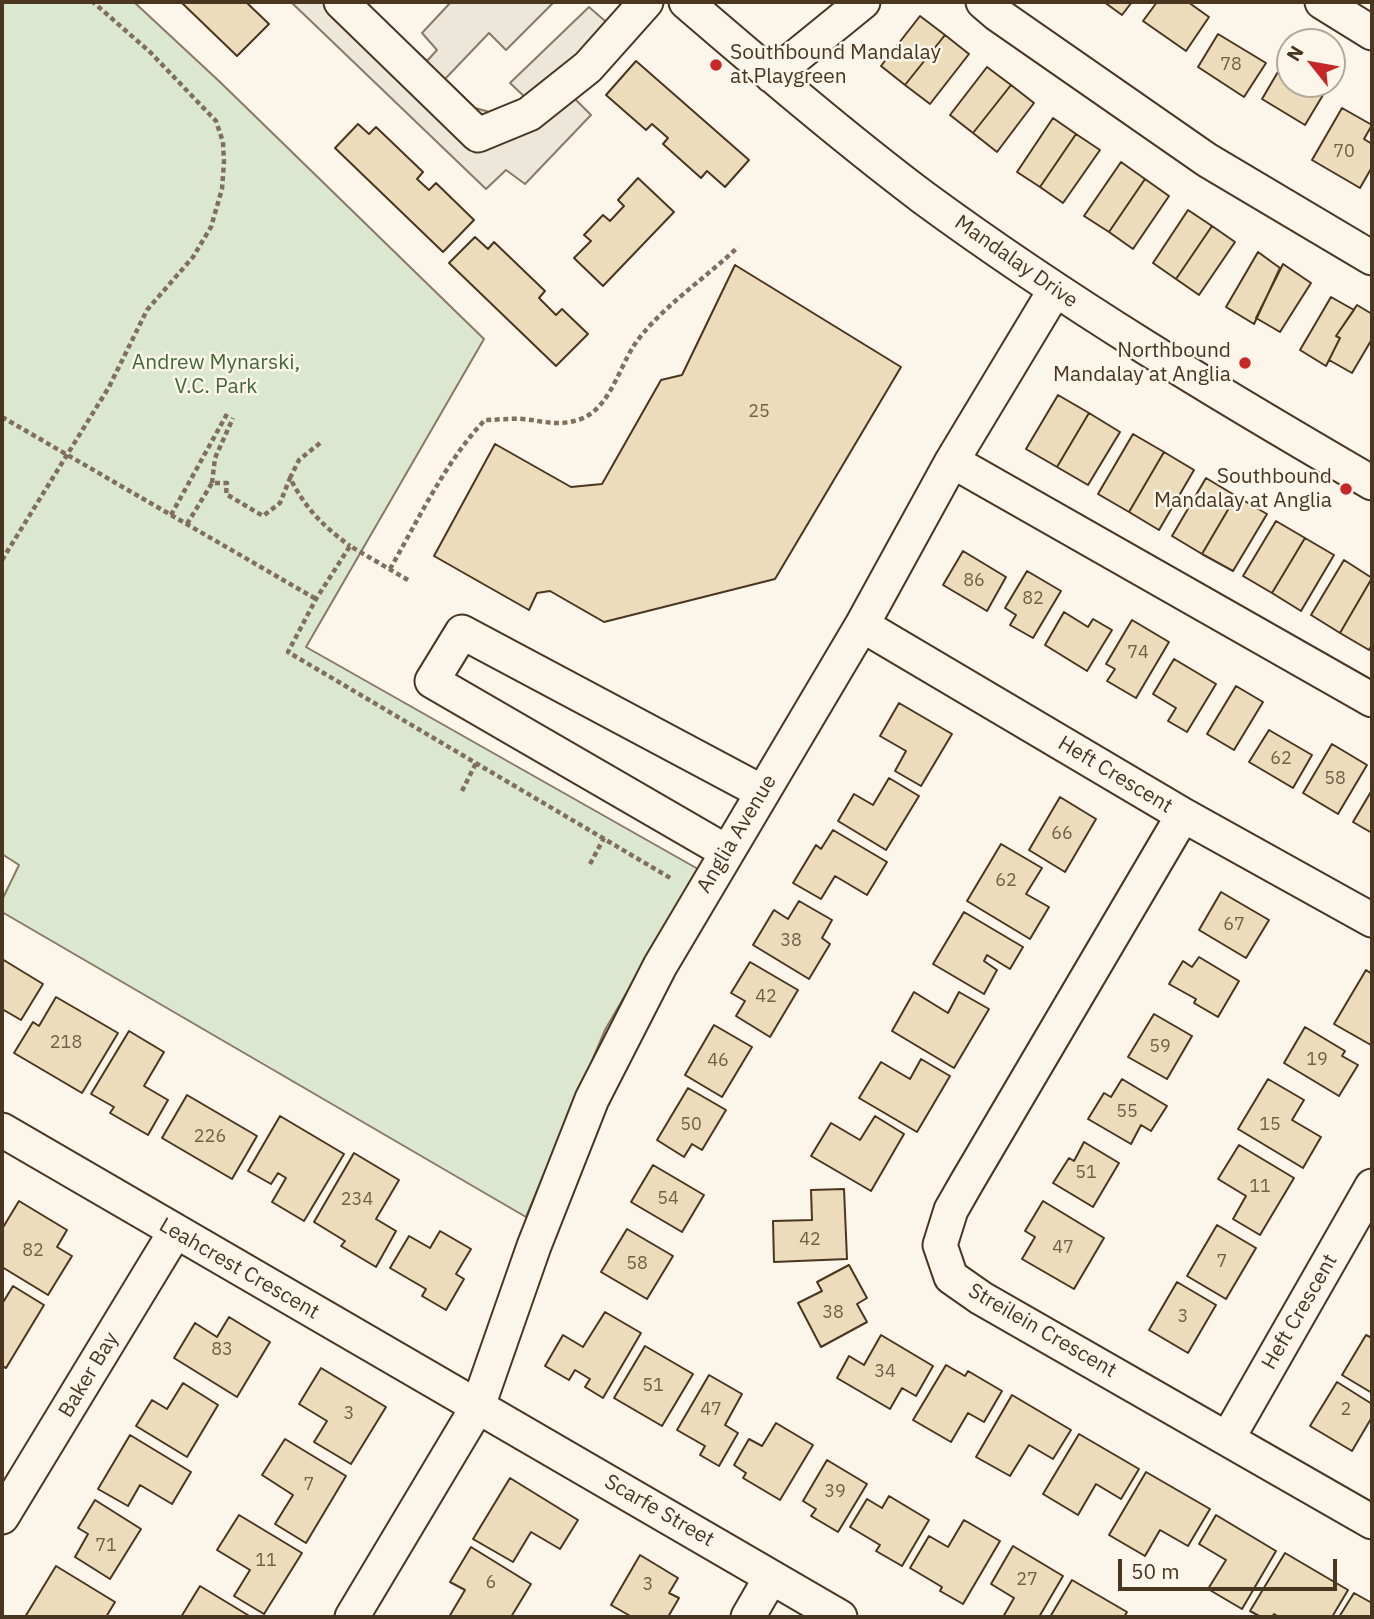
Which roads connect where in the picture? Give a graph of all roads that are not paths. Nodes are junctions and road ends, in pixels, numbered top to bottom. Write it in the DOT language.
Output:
graph roads {
  1 [pos="341,2"];
  2 [pos="646,2"];
  3 [pos="687,2"];
  4 [pos="863,2"];
  5 [pos="983,2"];
  6 [pos="1322,2"];
  7 [pos="1372,33"];
  8 [pos="772,76"];
  9 [pos="1372,258"];
  10 [pos="1055,290"];
  11 [pos="952,461"];
  12 [pos="1372,483"];
  13 [pos="862,625"];
  14 [pos="1372,700"];
  15 [pos="762,792"];
  16 [pos="1183,815"];
  17 [pos="727,852"];
  18 [pos="1372,920"];
  19 [pos="2,1130"];
  20 [pos="1372,1186"];
  21 [pos="175,1233"];
  22 [pos="478,1406"];
  23 [pos="1228,1438"];
  24 [pos="2,1517"];
  25 [pos="1372,1522"];
  26 [pos="771,1577"];
  27 [pos="352,1617"];
  28 [pos="748,1617"];
  29 [pos="840,1617"];
  1 -- 2 [label="street"];
  3 -- 8 [label="street, Mandalay Drive"];
  4 -- 8 [label="street"];
  5 -- 9 [label="street"];
  6 -- 7 [label="street"];
  8 -- 10 [label="street, Mandalay Drive"];
  10 -- 11 [label="street, Anglia Avenue"];
  10 -- 12 [label="street, Mandalay Drive"];
  11 -- 13 [label="street, Anglia Avenue"];
  11 -- 14 [label="street"];
  13 -- 15 [label="street, Anglia Avenue"];
  13 -- 16 [label="street, Heft Crescent"];
  15 -- 17 [label="street, Anglia Avenue"];
  15 -- 17 [label="street"];
  16 -- 18 [label="street, Heft Crescent"];
  16 -- 23 [label="street, Streilein Crescent"];
  17 -- 22 [label="street, Anglia Avenue"];
  19 -- 21 [label="street, Leahcrest Crescent"];
  20 -- 23 [label="street, Heft Crescent"];
  21 -- 22 [label="street, Leahcrest Crescent"];
  21 -- 24 [label="street, Baker Bay"];
  22 -- 26 [label="street, Scarfe Street"];
  22 -- 27 [label="street"];
  23 -- 25 [label="street, Streilein Crescent"];
  26 -- 28 [label="street"];
  26 -- 29 [label="street, Scarfe Street"];
}
